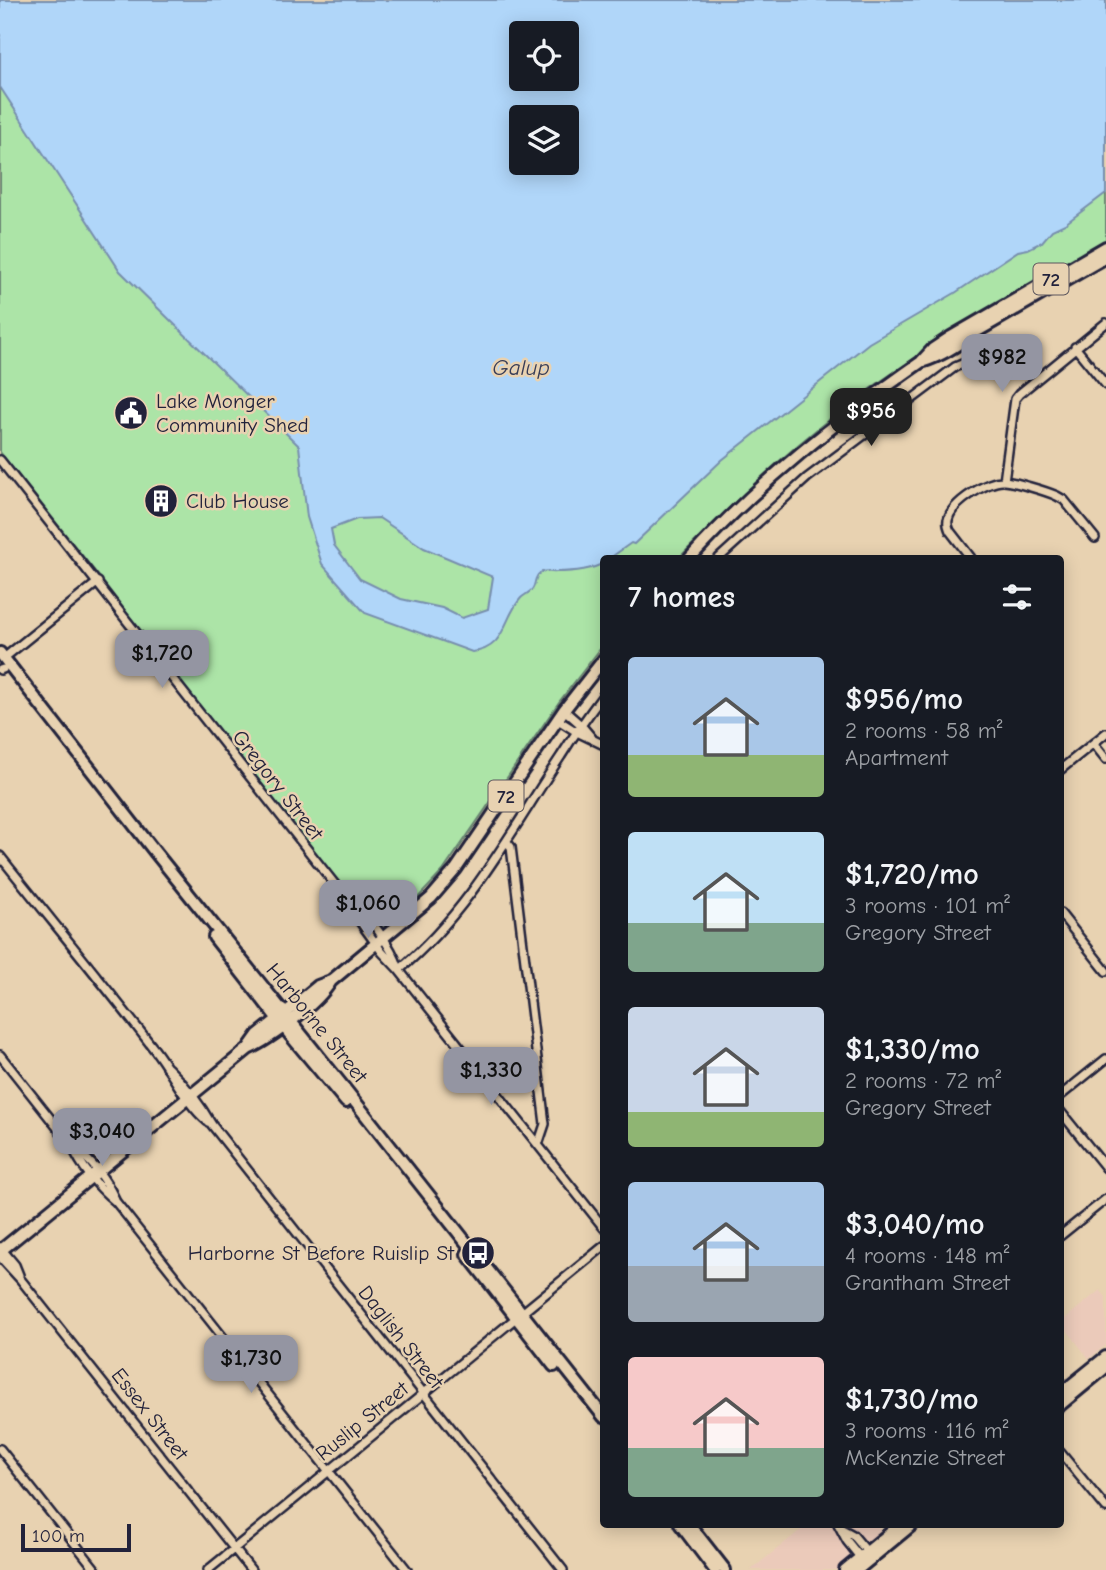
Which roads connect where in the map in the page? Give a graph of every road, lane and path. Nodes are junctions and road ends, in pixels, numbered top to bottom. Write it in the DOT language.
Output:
graph roads {
  1 [pos="1106,247"];
  2 [pos="1106,257"];
  3 [pos="1106,323"];
  4 [pos="973,329"];
  5 [pos="1075,347"];
  6 [pos="1106,385"];
  7 [pos="0,460"];
  8 [pos="1004,481"];
  9 [pos="1095,538"];
  10 [pos="693,555"];
  11 [pos="722,555"];
  12 [pos="969,555"];
  13 [pos="98,582"];
  14 [pos="1,663"];
  15 [pos="600,664"];
  16 [pos="600,699"];
  17 [pos="561,715"];
  18 [pos="579,728"];
  19 [pos="1106,733"];
  20 [pos="600,742"];
  21 [pos="1094,744"];
  22 [pos="1106,759"];
  23 [pos="1064,767"];
  24 [pos="507,842"];
  25 [pos="0,856"];
  26 [pos="1064,918"];
  27 [pos="380,941"];
  28 [pos="400,970"];
  29 [pos="1106,971"];
  30 [pos="284,1020"];
  31 [pos="0,1055"];
  32 [pos="1106,1059"];
  33 [pos="1064,1093"];
  34 [pos="190,1097"];
  35 [pos="1064,1116"];
  36 [pos="538,1145"];
  37 [pos="1106,1168"];
  38 [pos="95,1174"];
  39 [pos="1106,1199"];
  40 [pos="600,1222"];
  41 [pos="1064,1233"];
  42 [pos="600,1249"];
  43 [pos="1,1251"];
  44 [pos="519,1316"];
  45 [pos="1106,1357"];
  46 [pos="1106,1367"];
  47 [pos="1064,1391"];
  48 [pos="423,1393"];
  49 [pos="1064,1402"];
  50 [pos="600,1412"];
  51 [pos="600,1423"];
  52 [pos="0,1449"];
  53 [pos="1064,1457"];
  54 [pos="329,1471"];
  55 [pos="1106,1508"];
  56 [pos="683,1528"];
  57 [pos="691,1528"];
  58 [pos="841,1528"];
  59 [pos="897,1528"];
  60 [pos="908,1528"];
  61 [pos="234,1549"];
  62 [pos="864,1560"];
  63 [pos="96,1570"];
  64 [pos="208,1570"];
  65 [pos="251,1570"];
  66 [pos="407,1570"];
  67 [pos="563,1570"];
  68 [pos="715,1570"];
  69 [pos="725,1570"];
  70 [pos="845,1570"];
  1 -- 4 [label="main road, 72"];
  2 -- 4 [label="main road, 72"];
  3 -- 5 [label="street"];
  4 -- 10 [label="main road, 72"];
  4 -- 11 [label="street"];
  5 -- 6 [label="street"];
  5 -- 8 [label="street"];
  7 -- 13 [label="street, Gregory Street"];
  8 -- 9 [label="street"];
  8 -- 12 [label="street"];
  13 -- 14 [label="street"];
  13 -- 27 [label="street, Gregory Street"];
  14 -- 30 [label="main road, Harborne Street"];
  15 -- 17 [label="main road, 72"];
  16 -- 18 [label="street"];
  17 -- 18 [label="street"];
  17 -- 27 [label="main road, 72"];
  18 -- 20 [label="street"];
  18 -- 24 [label="street"];
  19 -- 21 [label="street"];
  21 -- 22 [label="street"];
  21 -- 23 [label="street"];
  24 -- 28 [label="street"];
  24 -- 36 [label="street"];
  25 -- 34 [label="street, Daglish Street"];
  26 -- 29 [label="street"];
  27 -- 28 [label="street, Gregory Street"];
  27 -- 30 [label="main road, 72"];
  28 -- 36 [label="street, Gregory Street"];
  30 -- 34 [label="main road, 72"];
  30 -- 44 [label="main road, Harborne Street"];
  31 -- 38 [label="street"];
  32 -- 33 [label="street"];
  34 -- 38 [label="main road, 72"];
  34 -- 48 [label="street, Daglish Street"];
  35 -- 37 [label="street"];
  36 -- 40 [label="street, Gregory Street"];
  38 -- 43 [label="main road, 72"];
  38 -- 54 [label="street"];
  39 -- 41 [label="street"];
  42 -- 44 [label="street, Ruslip Street"];
  43 -- 61 [label="street, Essex Street"];
  44 -- 48 [label="street, Ruslip Street"];
  44 -- 50 [label="main road, Harborne Street"];
  44 -- 51 [label="main road, Harborne Street"];
  45 -- 47 [label="main road"];
  46 -- 49 [label="main road"];
  48 -- 54 [label="street, Ruslip Street"];
  48 -- 67 [label="street, Daglish Street"];
  52 -- 63 [label="street"];
  53 -- 55 [label="street"];
  54 -- 61 [label="street, Ruslip Street"];
  54 -- 66 [label="street"];
  56 -- 68 [label="main road"];
  57 -- 69 [label="main road"];
  58 -- 62 [label="street"];
  59 -- 62 [label="main road"];
  60 -- 62 [label="main road"];
  61 -- 64 [label="street, Ruslip Street"];
  61 -- 65 [label="street, Essex Street"];
  62 -- 70 [label="main road"];
}
